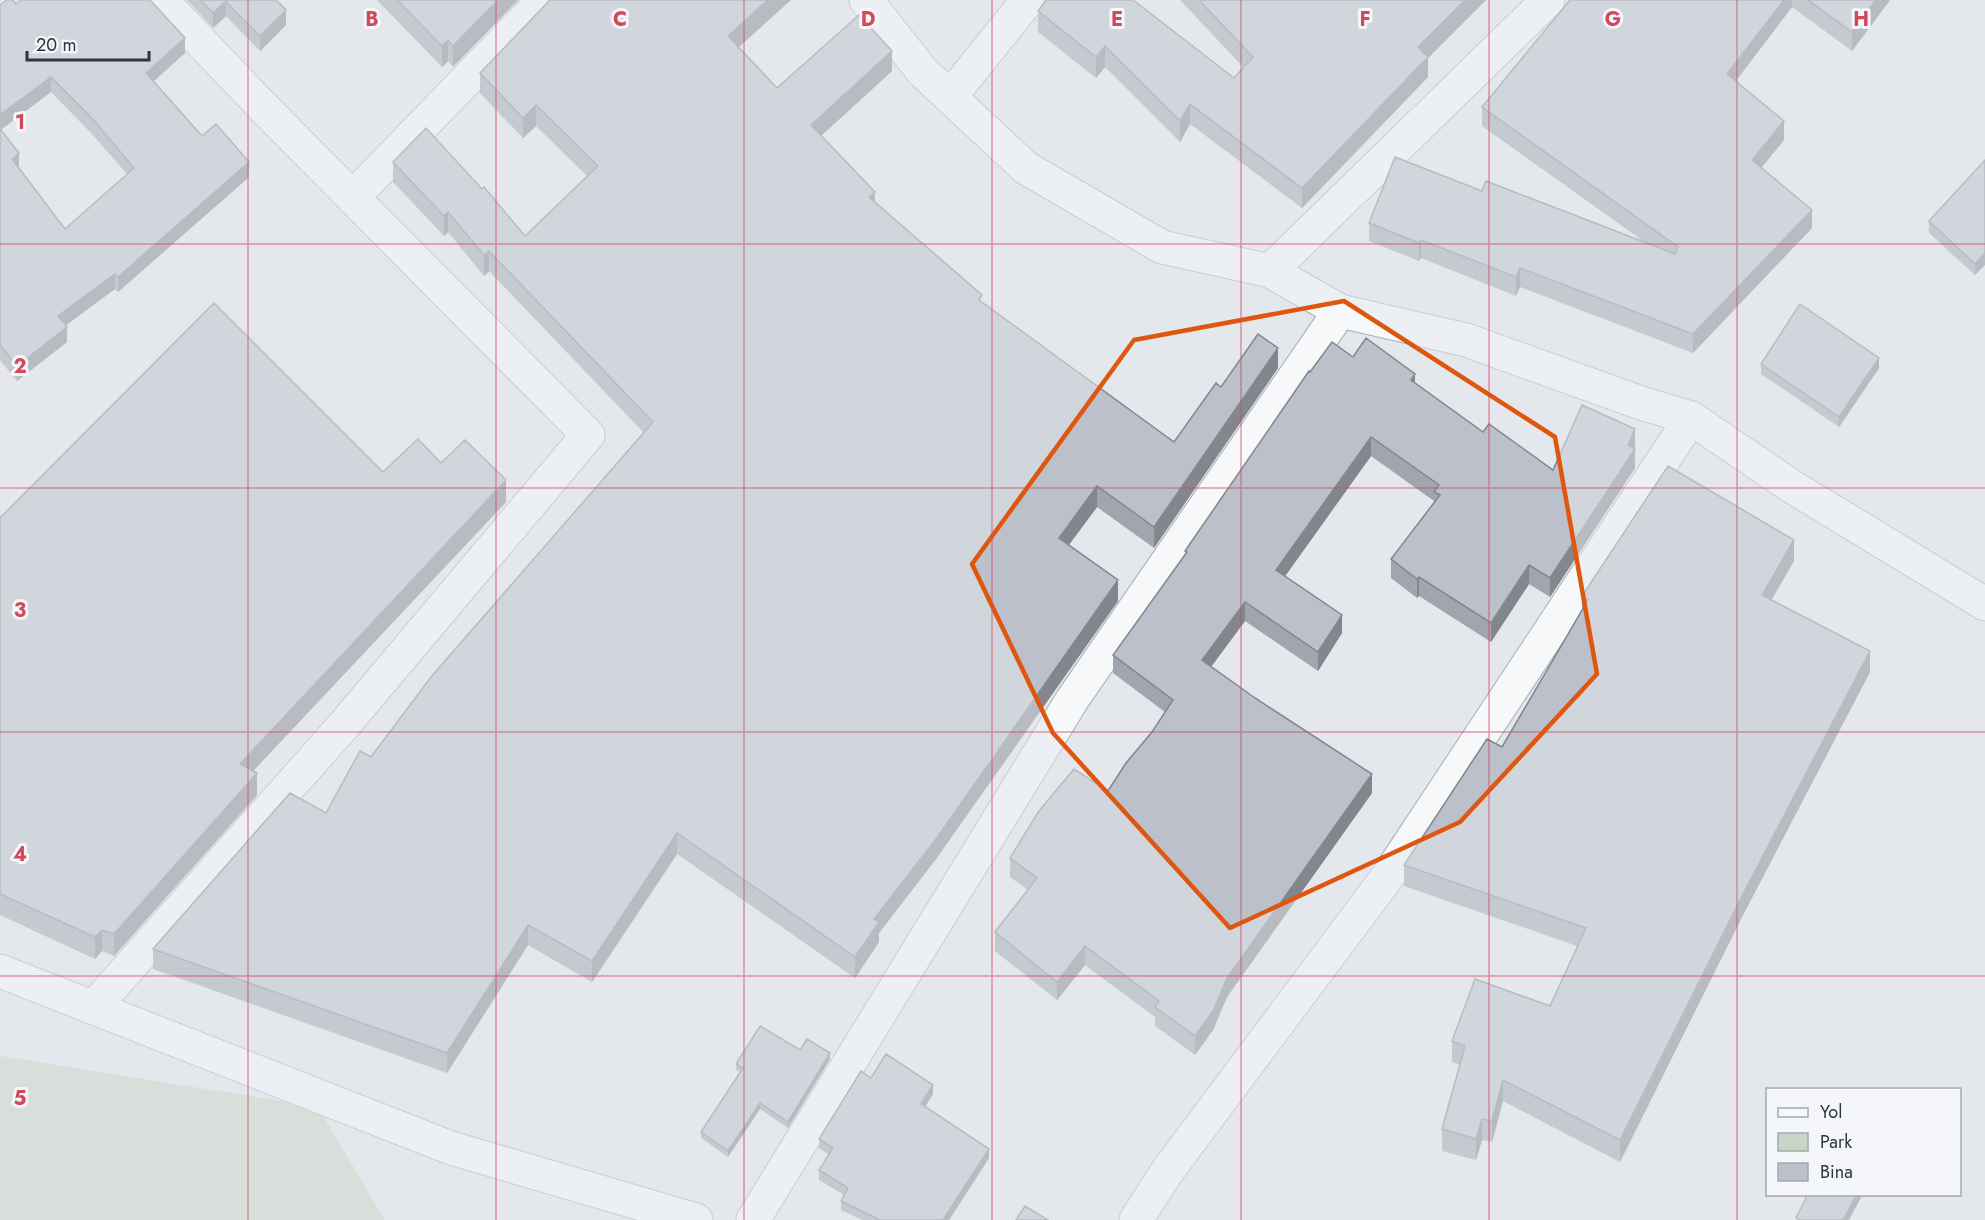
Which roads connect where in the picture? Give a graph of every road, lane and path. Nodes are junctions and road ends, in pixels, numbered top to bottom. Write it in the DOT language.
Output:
graph roads {
  1 [pos="161,0"];
  2 [pos="544,0"];
  3 [pos="866,0"];
  4 [pos="1028,0"];
  5 [pos="1548,0"];
  6 [pos="950,97"];
  7 [pos="353,197"];
  8 [pos="1270,270"];
  9 [pos="1340,311"];
  10 [pos="1691,418"];
  11 [pos="1985,604"];
  12 [pos="0,971"];
  13 [pos="93,1008"];
  14 [pos="696,1220"];
  15 [pos="753,1220"];
  16 [pos="1136,1220"];
  1 -- 7 [label="street"];
  2 -- 7 [label="street"];
  3 -- 6 [label="street"];
  4 -- 6 [label="street"];
  5 -- 8 [label="street"];
  6 -- 8 [label="street"];
  7 -- 13 [label="street"];
  8 -- 9 [label="street"];
  9 -- 10 [label="street"];
  9 -- 15 [label="street"];
  10 -- 11 [label="street"];
  10 -- 16 [label="street"];
  12 -- 13 [label="street"];
  13 -- 14 [label="street"];
}
